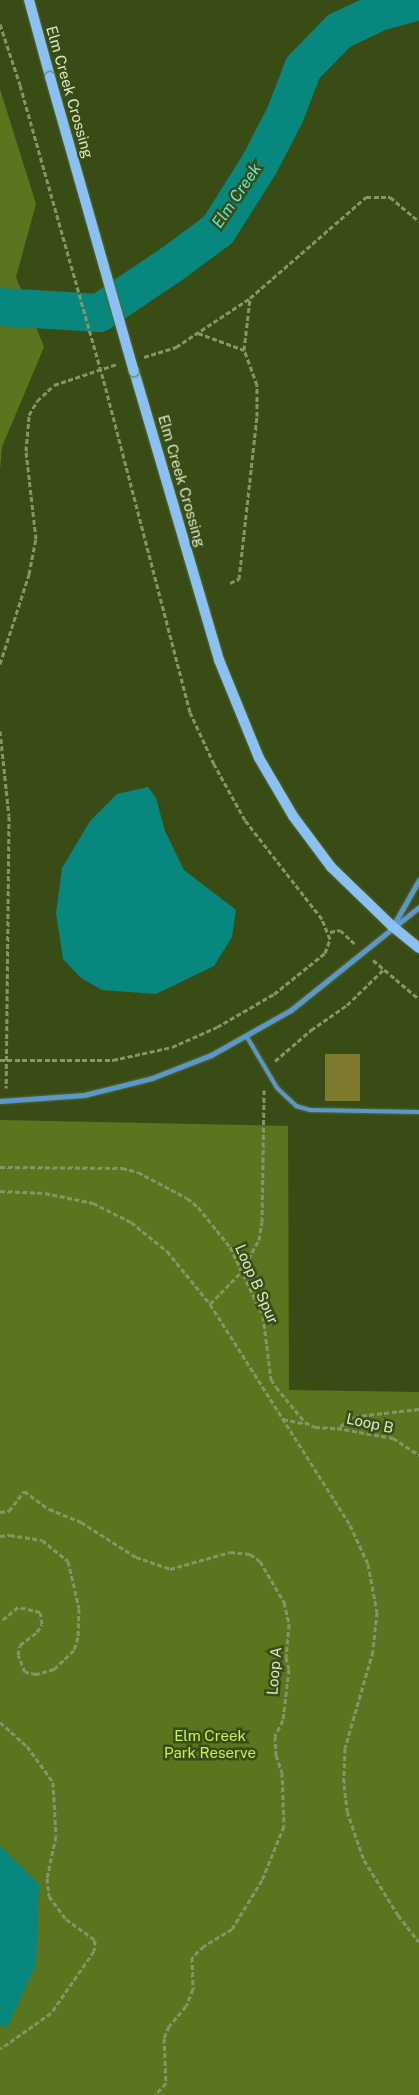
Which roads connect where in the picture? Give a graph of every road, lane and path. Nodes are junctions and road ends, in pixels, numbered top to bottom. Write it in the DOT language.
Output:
graph roads {
  1 [pos="29,0"];
  2 [pos="0,24"];
  3 [pos="250,298"];
  4 [pos="197,333"];
  5 [pos="244,350"];
  6 [pos="230,583"];
  7 [pos="0,731"];
  8 [pos="419,880"];
  9 [pos="419,907"];
  10 [pos="392,926"];
  11 [pos="340,930"];
  12 [pos="330,932"];
  13 [pos="419,948"];
  14 [pos="419,999"];
  15 [pos="247,1037"];
  16 [pos="0,1060"];
  17 [pos="7,1060"];
  18 [pos="268,1073"];
  19 [pos="3,1101"];
  20 [pos="419,1112"];
  21 [pos="0,1167"];
  22 [pos="0,1192"];
  23 [pos="241,1272"];
  24 [pos="210,1304"];
  25 [pos="419,1409"];
  26 [pos="283,1419"];
  27 [pos="309,1424"];
  28 [pos="337,1428"];
  29 [pos="419,1455"];
  30 [pos="0,1512"];
  31 [pos="0,1536"];
  32 [pos="0,1622"];
  33 [pos="0,1722"];
  34 [pos="419,1942"];
  35 [pos="0,2049"];
  36 [pos="155,2095"];
  1 -- 10 [label="main road, Elm Creek Crossing, bridge"];
  2 -- 12 [label="path, bridge"];
  3 -- 5 [label="path"];
  4 -- 5 [label="path"];
  5 -- 6 [label="path"];
  7 -- 17 [label="path"];
  8 -- 10 [label="street"];
  9 -- 10 [label="street"];
  10 -- 13 [label="main road, Elm Creek Crossing"];
  10 -- 15 [label="street"];
  11 -- 12 [label="path"];
  12 -- 17 [label="path"];
  14 -- 18 [label="path"];
  15 -- 18 [label="lane"];
  15 -- 19 [label="street"];
  16 -- 17 [label="path"];
  17 -- 19 [label="path"];
  18 -- 20 [label="lane"];
  18 -- 23 [label="path"];
  21 -- 23 [label="path, Loop B Spur"];
  22 -- 24 [label="path"];
  23 -- 24 [label="path"];
  23 -- 27 [label="path, Loop B Spur"];
  24 -- 26 [label="path"];
  25 -- 28 [label="path, Loop B"];
  26 -- 27 [label="path"];
  26 -- 34 [label="path"];
  27 -- 28 [label="path"];
  28 -- 29 [label="path, Loop B"];
  30 -- 36 [label="path, Loop A"];
  31 -- 32 [label="path"];
  33 -- 35 [label="path"];
}
